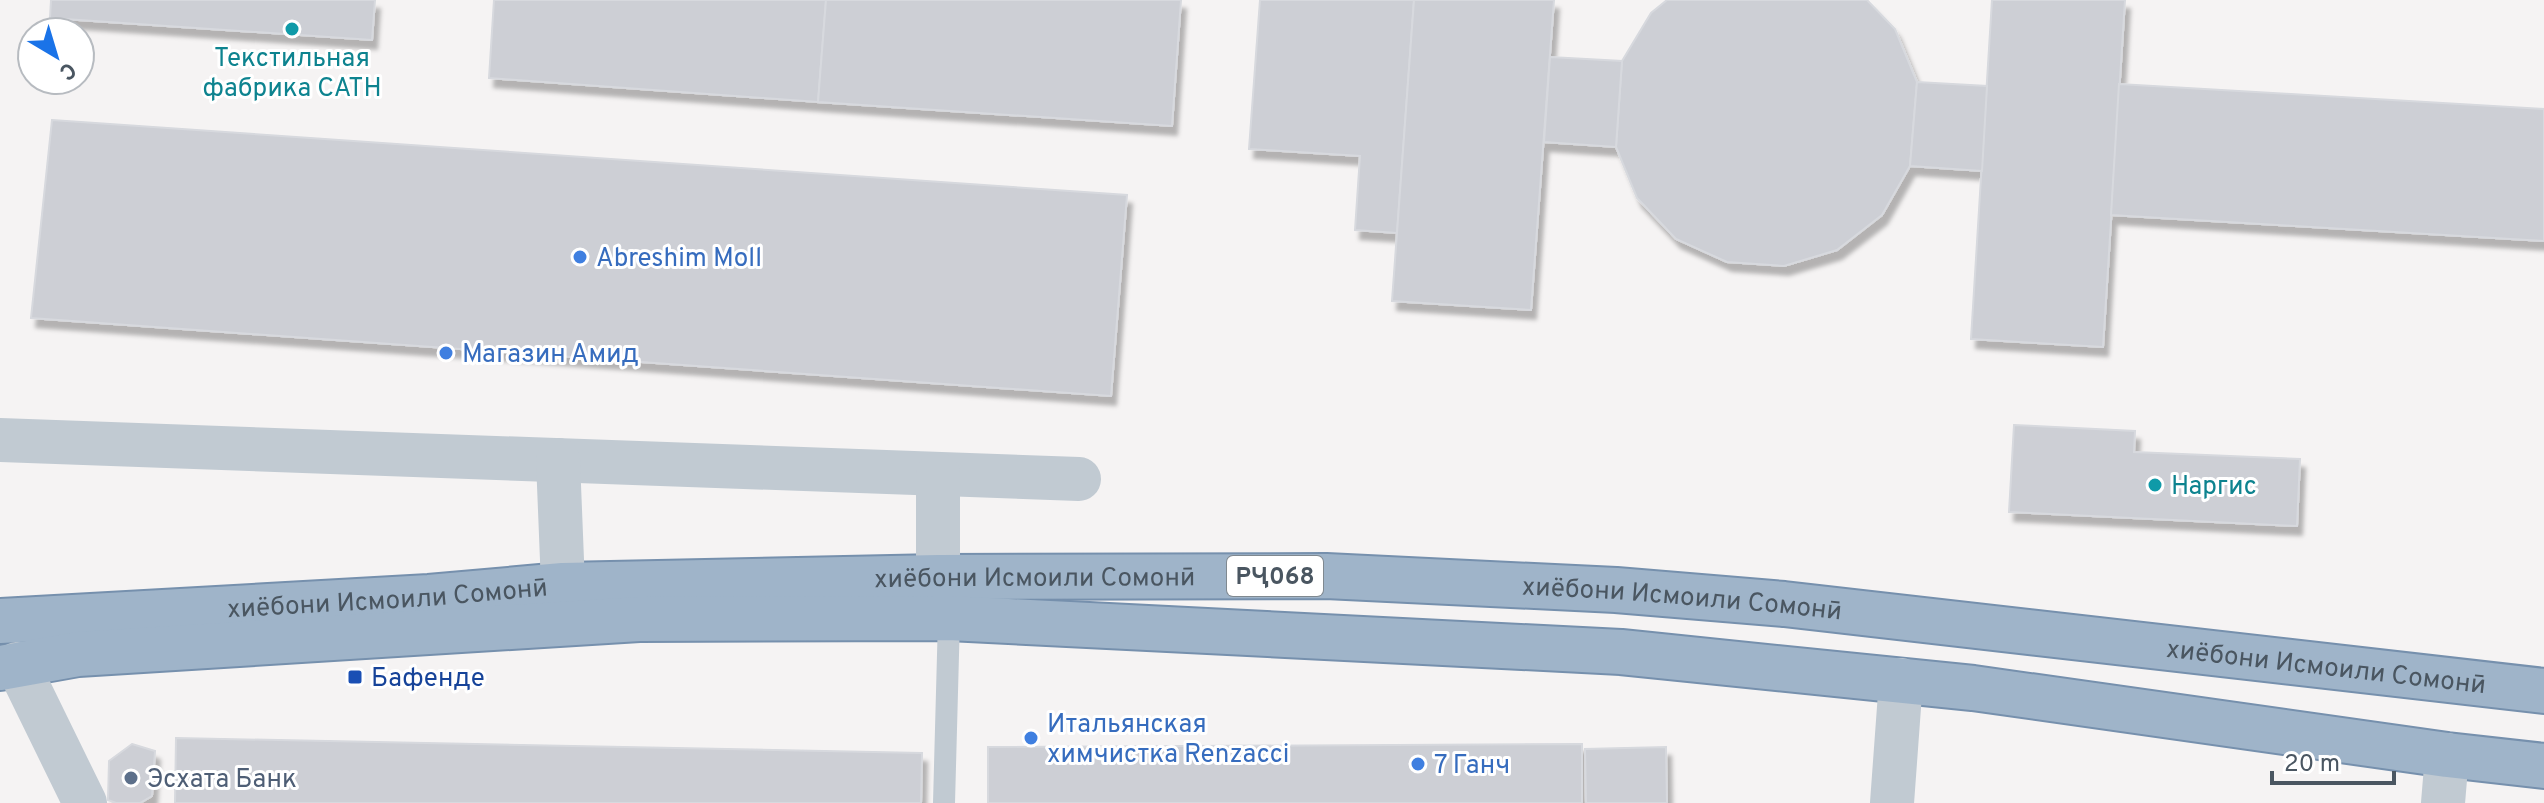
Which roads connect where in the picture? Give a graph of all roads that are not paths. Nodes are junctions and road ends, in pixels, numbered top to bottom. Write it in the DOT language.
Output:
graph roads {
  1 [pos="0,440"];
  2 [pos="558,460"];
  3 [pos="938,474"];
  4 [pos="1079,479"];
  5 [pos="563,585"];
  6 [pos="944,598"];
  7 [pos="0,620"];
  8 [pos="9,666"];
  9 [pos="1901,680"];
  10 [pos="2544,691"];
  11 [pos="2447,755"];
  12 [pos="2544,766"];
  13 [pos="85,803"];
  14 [pos="944,803"];
  15 [pos="1892,803"];
  16 [pos="2443,803"];
  1 -- 2 [label="street"];
  2 -- 3 [label="street"];
  2 -- 5 [label="street"];
  3 -- 4 [label="street"];
  3 -- 6 [label="street"];
  5 -- 6 [label="highway, хиёбони Исмоили Сомонӣ / РҶ068"];
  5 -- 7 [label="highway, хиёбони Исмоили Сомонӣ / РҶ068"];
  6 -- 8 [label="highway, хиёбони Исмоили Сомонӣ / РҶ068"];
  6 -- 9 [label="highway, хиёбони Исмоили Сомонӣ / РҶ068"];
  6 -- 10 [label="highway, хиёбони Исмоили Сомонӣ / РҶ068"];
  6 -- 14 [label="lane"];
  7 -- 8 [label="highway"];
  8 -- 13 [label="street"];
  9 -- 11 [label="highway, хиёбони Исмоили Сомонӣ / РҶ068"];
  9 -- 15 [label="street"];
  11 -- 12 [label="highway, хиёбони Исмоили Сомонӣ / РҶ068"];
  11 -- 16 [label="street"];
}
